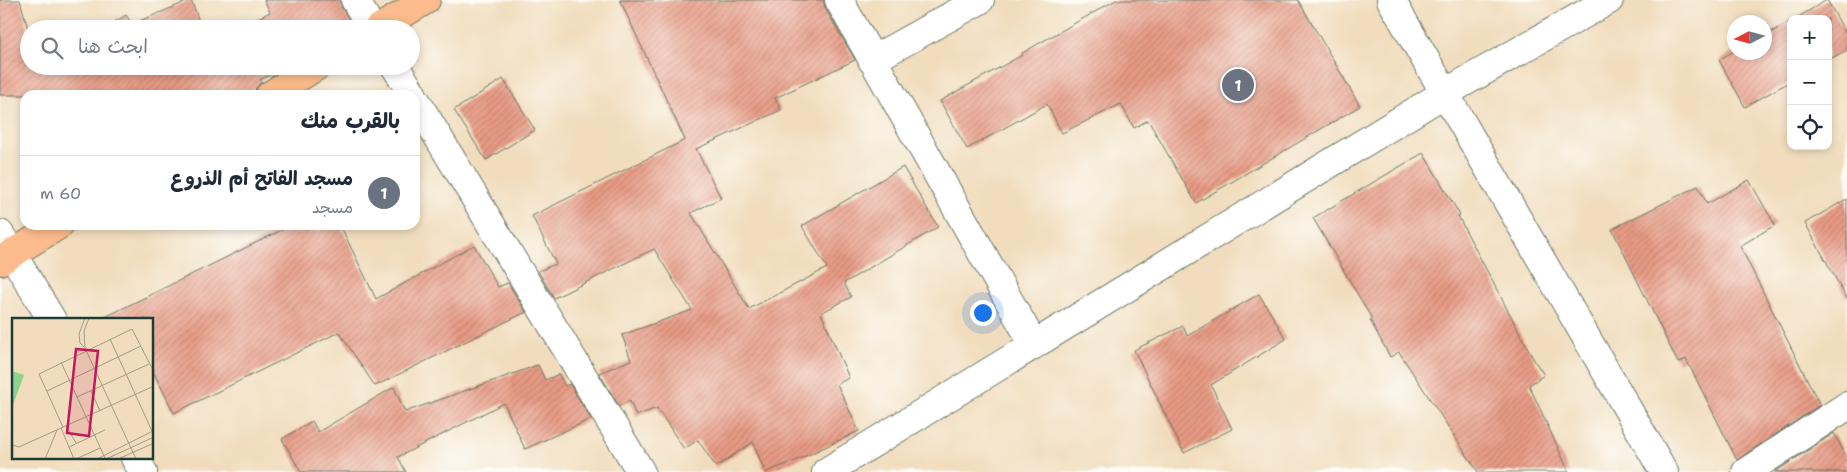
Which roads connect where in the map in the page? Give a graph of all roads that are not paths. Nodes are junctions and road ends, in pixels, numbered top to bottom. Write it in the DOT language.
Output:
graph roads {
  1 [pos="355,0"];
  2 [pos="426,0"];
  3 [pos="838,0"];
  4 [pos="980,0"];
  5 [pos="1391,0"];
  6 [pos="1609,0"];
  7 [pos="367,20"];
  8 [pos="393,20"];
  9 [pos="872,60"];
  10 [pos="302,75"];
  11 [pos="401,75"];
  12 [pos="278,90"];
  13 [pos="410,90"];
  14 [pos="1445,93"];
  15 [pos="420,107"];
  16 [pos="48,230"];
  17 [pos="4,250"];
  18 [pos="51,318"];
  19 [pos="1034,345"];
  20 [pos="1847,406"];
  21 [pos="136,460"];
  22 [pos="143,472"];
  23 [pos="641,472"];
  24 [pos="826,472"];
  25 [pos="1664,472"];
  26 [pos="1746,472"];
  1 -- 7 [label="street"];
  2 -- 8 [label="main road"];
  3 -- 9 [label="street"];
  4 -- 9 [label="street"];
  5 -- 14 [label="street"];
  6 -- 14 [label="street"];
  9 -- 19 [label="street"];
  10 -- 12 [label="main road"];
  11 -- 13 [label="street"];
  14 -- 19 [label="street"];
  14 -- 25 [label="street"];
  15 -- 23 [label="street"];
  16 -- 17 [label="main road"];
  17 -- 18 [label="street"];
  19 -- 24 [label="street"];
  20 -- 26 [label="street"];
  21 -- 22 [label="street"];
}
